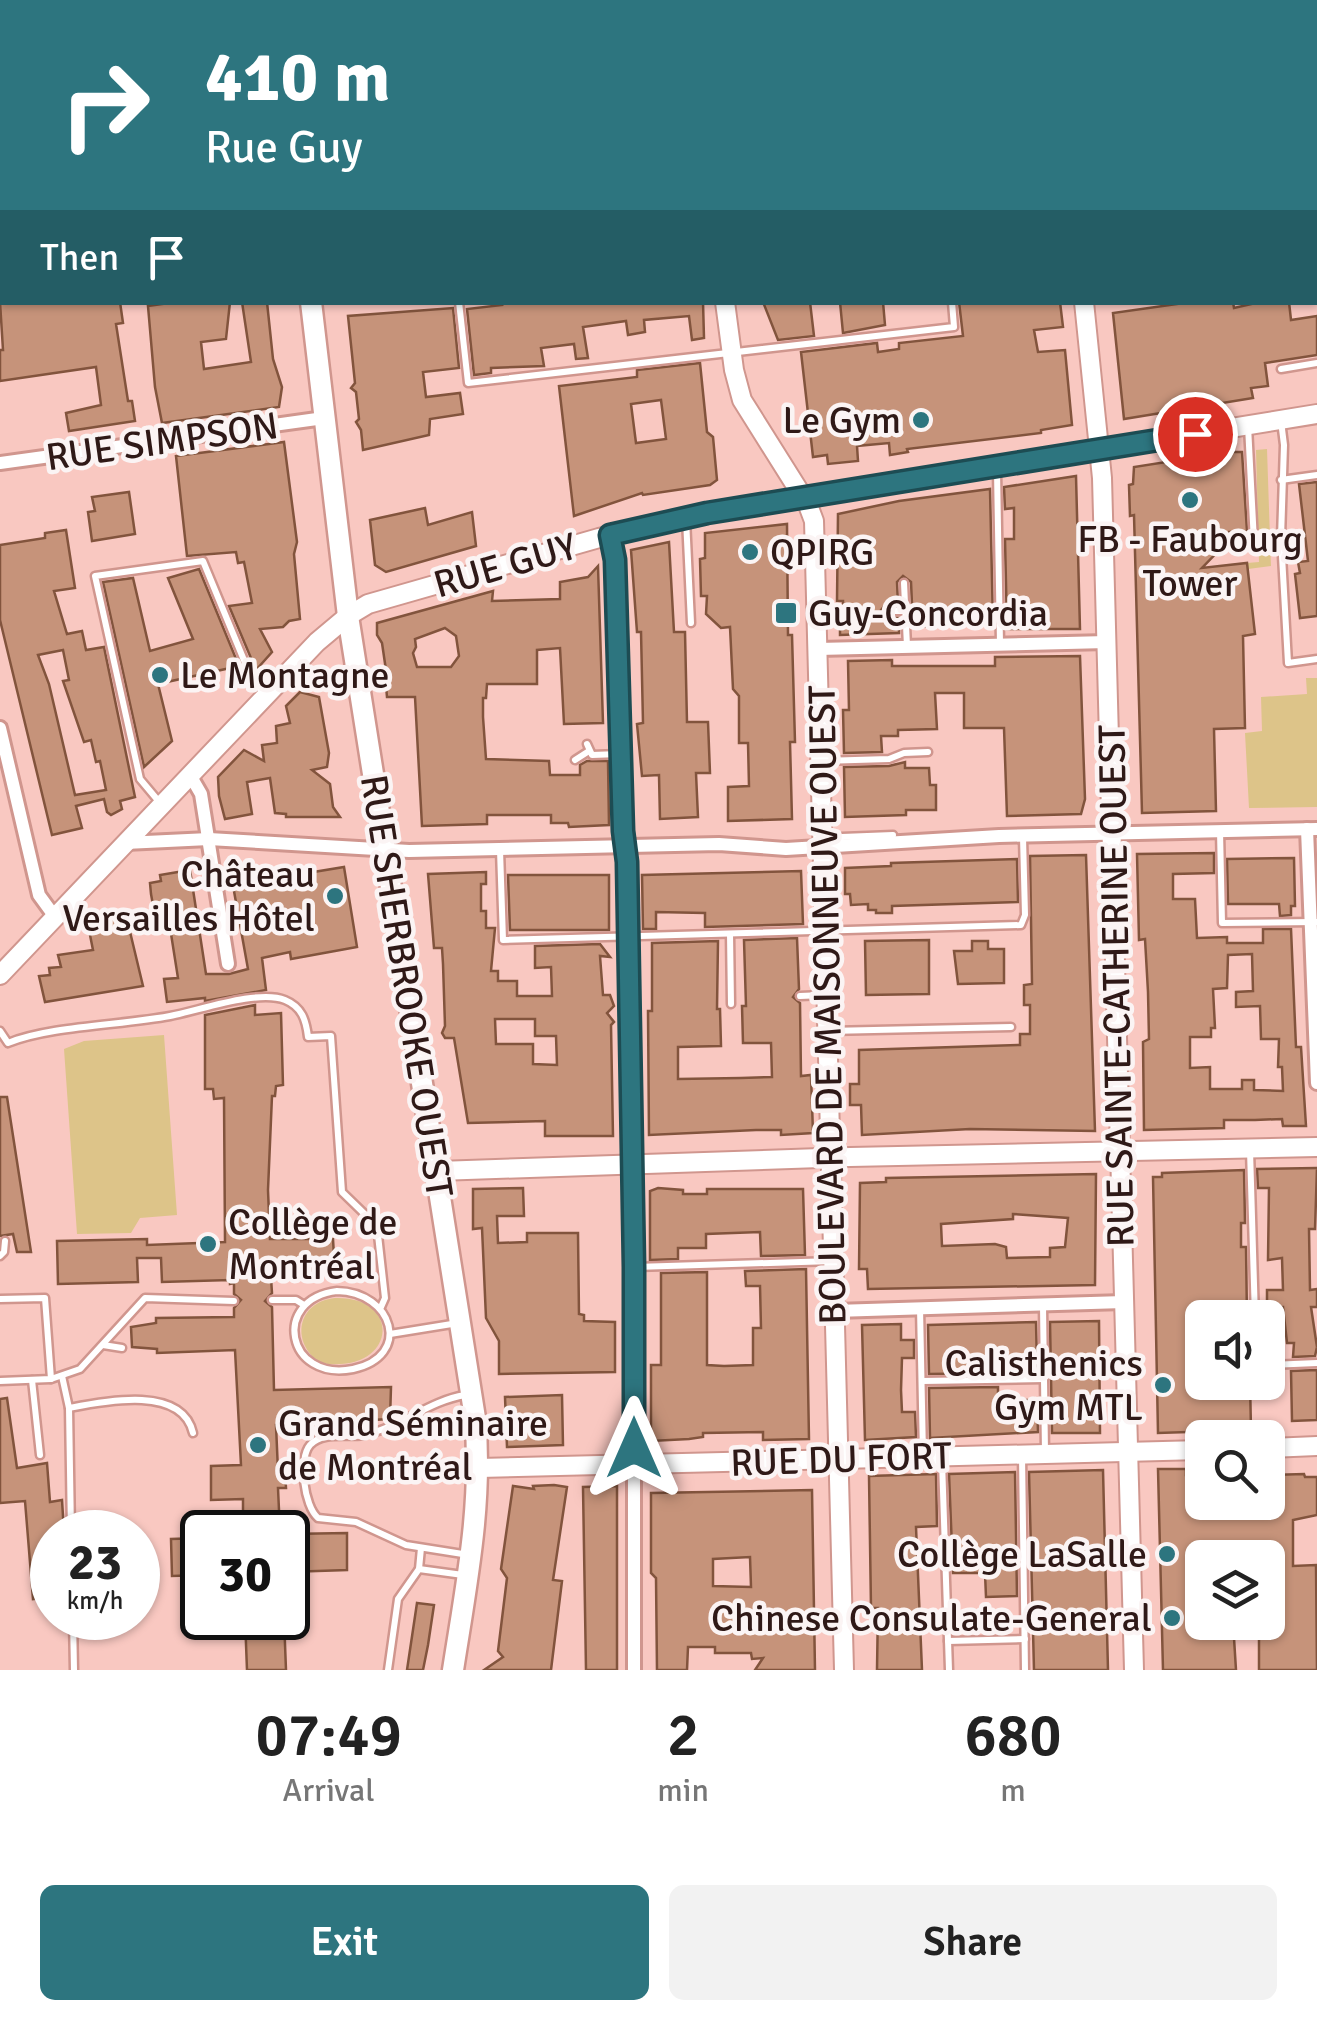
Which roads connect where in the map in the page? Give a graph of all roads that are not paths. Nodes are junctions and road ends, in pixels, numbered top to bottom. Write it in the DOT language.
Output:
graph roads {
  1 [pos="311,305"];
  2 [pos="459,305"];
  3 [pos="725,305"];
  4 [pos="952,305"];
  5 [pos="1084,305"];
  6 [pos="731,351"];
  7 [pos="1317,363"];
  8 [pos="1281,370"];
  9 [pos="1317,414"];
  10 [pos="324,418"];
  11 [pos="1280,420"];
  12 [pos="1248,425"];
  13 [pos="1100,449"];
  14 [pos="0,463"];
  15 [pos="997,467"];
  16 [pos="1317,475"];
  17 [pos="1281,480"];
  18 [pos="803,498"];
  19 [pos="686,517"];
  20 [pos="610,535"];
  21 [pos="1233,544"];
  22 [pos="904,582"];
  23 [pos="888,611"];
  24 [pos="905,611"];
  25 [pos="348,616"];
  26 [pos="691,622"];
  27 [pos="1107,642"];
  28 [pos="1000,645"];
  29 [pos="906,647"];
  30 [pos="818,649"];
  31 [pos="1317,659"];
  32 [pos="267,695"];
  33 [pos="0,728"];
  34 [pos="928,752"];
  35 [pos="620,754"];
  36 [pos="576,760"];
  37 [pos="821,761"];
  38 [pos="190,775"];
  39 [pos="162,805"];
  40 [pos="1312,829"];
  41 [pos="1220,831"];
  42 [pos="1112,834"];
  43 [pos="893,835"];
  44 [pos="1023,836"];
  45 [pos="209,839"];
  46 [pos="125,844"];
  47 [pos="625,847"];
  48 [pos="822,847"];
  49 [pos="384,849"];
  50 [pos="500,850"];
  51 [pos="55,917"];
  52 [pos="1314,922"];
  53 [pos="826,932"];
  54 [pos="730,934"];
  55 [pos="628,937"];
  56 [pos="228,964"];
  57 [pos="0,976"];
  58 [pos="828,995"];
  59 [pos="800,996"];
  60 [pos="730,1004"];
  61 [pos="1012,1026"];
  62 [pos="0,1031"];
  63 [pos="828,1032"];
  64 [pos="1316,1043"];
  65 [pos="1317,1083"];
  66 [pos="1317,1147"];
  67 [pos="1250,1148"];
  68 [pos="1120,1151"];
  69 [pos="831,1158"];
  70 [pos="632,1164"];
  71 [pos="438,1172"];
  72 [pos="4,1241"];
  73 [pos="0,1256"];
  74 [pos="834,1261"];
  75 [pos="634,1267"];
  76 [pos="0,1299"];
  77 [pos="272,1300"];
  78 [pos="1254,1300"];
  79 [pos="234,1301"];
  80 [pos="1124,1302"];
  81 [pos="1043,1305"];
  82 [pos="304,1306"];
  83 [pos="381,1307"];
  84 [pos="920,1308"];
  85 [pos="835,1311"];
  86 [pos="462,1323"];
  87 [pos="390,1334"];
  88 [pos="104,1345"];
  89 [pos="122,1348"];
  90 [pos="1317,1363"];
  91 [pos="1285,1364"];
  92 [pos="62,1376"];
  93 [pos="1044,1378"];
  94 [pos="51,1379"];
  95 [pos="32,1380"];
  96 [pos="0,1381"];
  97 [pos="922,1381"];
  98 [pos="472,1394"];
  99 [pos="69,1408"];
  100 [pos="192,1433"];
  101 [pos="1317,1446"];
  102 [pos="1285,1447"];
  103 [pos="1185,1450"];
  104 [pos="1128,1452"];
  105 [pos="1045,1454"];
  106 [pos="40,1455"];
  107 [pos="1022,1455"];
  108 [pos="933,1456"];
  109 [pos="838,1459"];
  110 [pos="634,1466"];
  111 [pos="479,1468"];
  112 [pos="71,1510"];
  113 [pos="421,1548"];
  114 [pos="469,1566"];
  115 [pos="420,1569"];
  116 [pos="1025,1639"];
  117 [pos="73,1640"];
  118 [pos="948,1641"];
  119 [pos="74,1670"];
  120 [pos="388,1670"];
  121 [pos="453,1670"];
  122 [pos="634,1670"];
  123 [pos="844,1670"];
  124 [pos="949,1670"];
  125 [pos="1025,1670"];
  126 [pos="1134,1670"];
  1 -- 10 [label="main road, RUE SHERBROOKE OUEST"];
  2 -- 6 [label="lane"];
  3 -- 6 [label="street, BOULEVARD DE MAISONNEUVE OUEST"];
  4 -- 6 [label="lane"];
  5 -- 13 [label="street, RUE SAINTE-CATHERINE OUEST"];
  6 -- 18 [label="street, BOULEVARD DE MAISONNEUVE OUEST"];
  7 -- 8 [label="lane"];
  9 -- 11 [label="street, RUE GUY"];
  10 -- 14 [label="street, RUE SIMPSON"];
  10 -- 25 [label="main road, RUE SHERBROOKE OUEST"];
  11 -- 12 [label="street, RUE GUY"];
  11 -- 17 [label="lane"];
  12 -- 13 [label="street, RUE GUY"];
  12 -- 21 [label="lane"];
  13 -- 15 [label="street, RUE GUY"];
  13 -- 27 [label="street, RUE SAINTE-CATHERINE OUEST"];
  15 -- 18 [label="street, RUE GUY"];
  15 -- 28 [label="lane"];
  16 -- 17 [label="lane"];
  17 -- 31 [label="lane"];
  18 -- 19 [label="street, RUE GUY"];
  18 -- 30 [label="street, BOULEVARD DE MAISONNEUVE OUEST"];
  19 -- 20 [label="street, RUE GUY"];
  19 -- 26 [label="lane"];
  20 -- 25 [label="street, RUE GUY"];
  20 -- 35 [label="street"];
  22 -- 24 [label="lane"];
  23 -- 24 [label="lane"];
  24 -- 29 [label="lane"];
  25 -- 32 [label="street"];
  25 -- 49 [label="main road, RUE SHERBROOKE OUEST"];
  27 -- 28 [label="street"];
  27 -- 42 [label="street, RUE SAINTE-CATHERINE OUEST"];
  28 -- 29 [label="street"];
  29 -- 30 [label="street"];
  30 -- 37 [label="street, BOULEVARD DE MAISONNEUVE OUEST"];
  32 -- 38 [label="street"];
  32 -- 39 [label="lane"];
  33 -- 51 [label="street"];
  34 -- 37 [label="lane"];
  35 -- 36 [label="lane"];
  35 -- 47 [label="street"];
  37 -- 48 [label="street, BOULEVARD DE MAISONNEUVE OUEST"];
  38 -- 39 [label="street"];
  38 -- 45 [label="street"];
  39 -- 46 [label="street"];
  40 -- 41 [label="street"];
  40 -- 52 [label="street"];
  41 -- 42 [label="street"];
  41 -- 52 [label="lane"];
  42 -- 44 [label="street"];
  42 -- 68 [label="street, RUE SAINTE-CATHERINE OUEST"];
  43 -- 48 [label="lane"];
  44 -- 48 [label="street"];
  44 -- 53 [label="lane"];
  45 -- 46 [label="street"];
  45 -- 49 [label="street"];
  45 -- 56 [label="street"];
  46 -- 51 [label="street"];
  47 -- 48 [label="street"];
  47 -- 50 [label="street"];
  47 -- 55 [label="street"];
  48 -- 53 [label="street, BOULEVARD DE MAISONNEUVE OUEST"];
  49 -- 50 [label="street"];
  49 -- 71 [label="main road, RUE SHERBROOKE OUEST"];
  50 -- 55 [label="lane"];
  51 -- 57 [label="street"];
  52 -- 64 [label="street"];
  53 -- 54 [label="lane"];
  53 -- 58 [label="street, BOULEVARD DE MAISONNEUVE OUEST"];
  54 -- 55 [label="lane"];
  54 -- 60 [label="lane"];
  55 -- 70 [label="street"];
  58 -- 59 [label="lane"];
  58 -- 63 [label="street, BOULEVARD DE MAISONNEUVE OUEST"];
  61 -- 63 [label="lane"];
  62 -- 83 [label="lane"];
  63 -- 69 [label="street, BOULEVARD DE MAISONNEUVE OUEST"];
  64 -- 65 [label="street"];
  66 -- 67 [label="street"];
  67 -- 68 [label="street"];
  67 -- 78 [label="lane"];
  68 -- 69 [label="street"];
  68 -- 80 [label="street, RUE SAINTE-CATHERINE OUEST"];
  69 -- 70 [label="street"];
  69 -- 74 [label="street, BOULEVARD DE MAISONNEUVE OUEST"];
  70 -- 71 [label="street"];
  70 -- 75 [label="street"];
  71 -- 86 [label="main road, RUE SHERBROOKE OUEST"];
  72 -- 73 [label="lane"];
  74 -- 75 [label="lane"];
  74 -- 85 [label="street, BOULEVARD DE MAISONNEUVE OUEST"];
  75 -- 110 [label="street"];
  76 -- 94 [label="lane"];
  77 -- 82 [label="lane"];
  79 -- 88 [label="lane"];
  80 -- 81 [label="street"];
  80 -- 104 [label="street, RUE SAINTE-CATHERINE OUEST"];
  81 -- 84 [label="street"];
  81 -- 93 [label="lane"];
  82 -- 83 [label="lane"];
  82 -- 87 [label="lane"];
  83 -- 87 [label="lane"];
  84 -- 85 [label="street"];
  84 -- 97 [label="lane"];
  85 -- 109 [label="street, BOULEVARD DE MAISONNEUVE OUEST"];
  86 -- 87 [label="lane"];
  86 -- 98 [label="main road, RUE SHERBROOKE OUEST"];
  88 -- 89 [label="lane"];
  88 -- 92 [label="lane"];
  90 -- 91 [label="lane"];
  92 -- 94 [label="lane"];
  92 -- 99 [label="lane"];
  93 -- 97 [label="lane"];
  93 -- 105 [label="lane"];
  94 -- 95 [label="lane"];
  95 -- 96 [label="lane"];
  95 -- 106 [label="lane"];
  97 -- 108 [label="lane"];
  98 -- 111 [label="main road, RUE SHERBROOKE OUEST"];
  98 -- 113 [label="lane"];
  99 -- 100 [label="lane"];
  99 -- 112 [label="lane"];
  101 -- 102 [label="street"];
  103 -- 104 [label="street, RUE DU FORT"];
  104 -- 105 [label="street, RUE DU FORT"];
  104 -- 126 [label="street, RUE SAINTE-CATHERINE OUEST"];
  105 -- 107 [label="street, RUE DU FORT"];
  107 -- 108 [label="street, RUE DU FORT"];
  107 -- 116 [label="lane"];
  108 -- 109 [label="street, RUE DU FORT"];
  108 -- 118 [label="lane"];
  109 -- 110 [label="street, RUE DU FORT"];
  109 -- 123 [label="street, BOULEVARD DE MAISONNEUVE OUEST"];
  110 -- 111 [label="street, RUE DU FORT"];
  110 -- 122 [label="street"];
  111 -- 114 [label="main road, RUE SHERBROOKE OUEST"];
  113 -- 114 [label="lane"];
  113 -- 115 [label="lane"];
  114 -- 115 [label="lane"];
  114 -- 121 [label="main road, RUE SHERBROOKE OUEST"];
  115 -- 120 [label="lane"];
  116 -- 118 [label="lane"];
  116 -- 125 [label="lane"];
  117 -- 119 [label="lane"];
  118 -- 124 [label="lane"];
}
